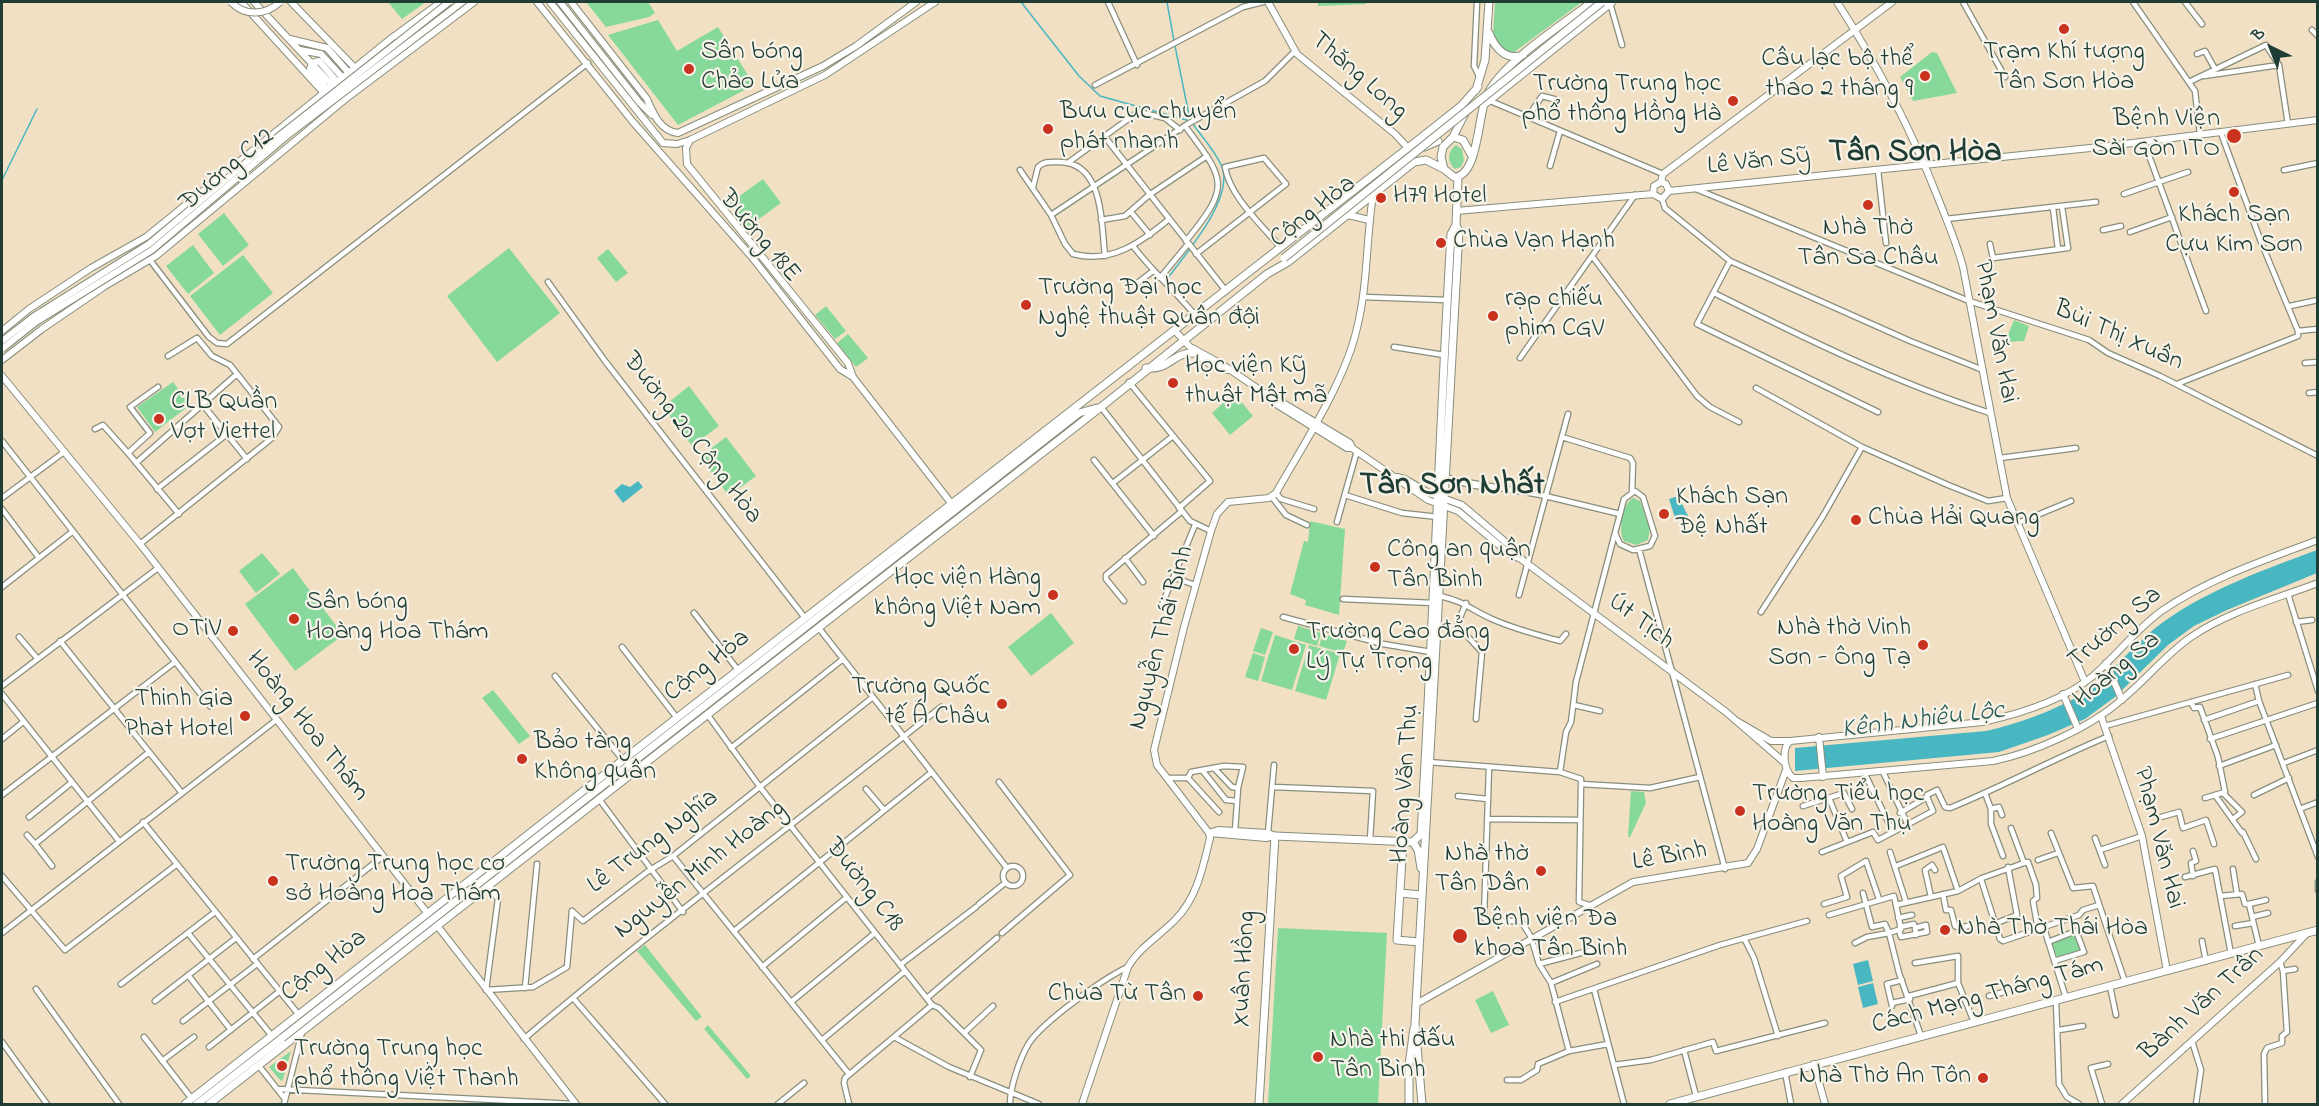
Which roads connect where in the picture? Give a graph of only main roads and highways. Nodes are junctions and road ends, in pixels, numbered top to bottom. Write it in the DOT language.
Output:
graph roads {
  1 [pos="1489,2"];
  2 [pos="1592,2"];
  3 [pos="1608,2"];
  4 [pos="1488,31"];
  5 [pos="1524,55"];
  6 [pos="1478,87"];
  7 [pos="1482,107"];
  8 [pos="1453,137"];
  9 [pos="1420,138"];
  10 [pos="1442,142"];
  11 [pos="1472,159"];
  12 [pos="1393,160"];
  13 [pos="1444,169"];
  14 [pos="1458,177"];
  15 [pos="1456,225"];
  16 [pos="1267,274"];
  17 [pos="1194,351"];
  18 [pos="1146,369"];
  19 [pos="1087,397"];
  20 [pos="1101,406"];
  21 [pos="1079,413"];
  22 [pos="1442,476"];
  23 [pos="1441,502"];
  24 [pos="956,509"];
  25 [pos="1429,745"];
  26 [pos="1428,762"];
  27 [pos="595,796"];
  28 [pos="1403,842"];
  29 [pos="1413,842"];
  30 [pos="1422,874"];
  31 [pos="459,889"];
  32 [pos="1400,893"];
  33 [pos="1421,895"];
  34 [pos="468,901"];
  35 [pos="2318,930"];
  36 [pos="394,940"];
  37 [pos="1419,942"];
  38 [pos="404,952"];
  39 [pos="1415,1023"];
  40 [pos="191,1103"];
  41 [pos="209,1104"];
  42 [pos="1259,1104"];
  43 [pos="1409,1104"];
  44 [pos="1422,1104"];
  45 [pos="1670,1104"];
  1 -- 4 [label="main road"];
  2 -- 5 [label="main road"];
  3 -- 7 [label="main road"];
  3 -- 16 [label="main road, bridge"];
  4 -- 5 [label="main road"];
  4 -- 6 [label="main road"];
  5 -- 7 [label="main road"];
  6 -- 8 [label="main road"];
  6 -- 9 [label="main road, Cộng Hòa"];
  7 -- 11 [label="main road"];
  8 -- 10 [label="main road"];
  8 -- 11 [label="main road"];
  9 -- 10 [label="main road"];
  9 -- 12 [label="main road, Cộng Hòa"];
  10 -- 12 [label="main road"];
  10 -- 13 [label="main road"];
  11 -- 14 [label="main road"];
  12 -- 19 [label="main road, Cộng Hòa"];
  13 -- 14 [label="main road"];
  13 -- 16 [label="main road, Cộng Hòa"];
  14 -- 15 [label="main road, Hoàng Văn Thụ"];
  15 -- 22 [label="main road, Hoàng Văn Thụ"];
  15 -- 22 [label="main road, Hoàng Văn Thụ"];
  16 -- 18 [label="main road, Cộng Hòa"];
  17 -- 18 [label="main road"];
  18 -- 20 [label="main road, Cộng Hòa"];
  19 -- 21 [label="main road, Cộng Hòa"];
  19 -- 24 [label="main road, Cộng Hòa"];
  20 -- 21 [label="main road, Cộng Hòa"];
  20 -- 24 [label="main road, Cộng Hòa"];
  21 -- 24 [label="main road, Cộng Hòa"];
  22 -- 23 [label="main road, Hoàng Văn Thụ"];
  23 -- 25 [label="main road, Hoàng Văn Thụ"];
  23 -- 25 [label="main road, Hoàng Văn Thụ"];
  24 -- 27 [label="main road, Cộng Hòa"];
  24 -- 27 [label="main road, Cộng Hòa"];
  24 -- 31 [label="main road, Cộng Hòa"];
  25 -- 26 [label="main road, Hoàng Văn Thụ"];
  26 -- 29 [label="main road, Hoàng Văn Thụ"];
  26 -- 30 [label="main road, Hoàng Văn Thụ"];
  27 -- 34 [label="main road, Cộng Hòa"];
  27 -- 40 [label="main road, Cộng Hòa, bridge"];
  28 -- 29 [label="main road"];
  28 -- 32 [label="main road"];
  28 -- 42 [label="main road, Xuân Hồng"];
  29 -- 30 [label="main road"];
  30 -- 33 [label="main road, Hoàng Văn Thụ"];
  31 -- 34 [label="main road"];
  31 -- 36 [label="main road, Cộng Hòa"];
  32 -- 33 [label="main road"];
  32 -- 37 [label="main road"];
  33 -- 37 [label="main road, Hoàng Văn Thụ"];
  34 -- 38 [label="main road, Cộng Hòa"];
  35 -- 45 [label="main road, Cách Mạng Tháng Tám"];
  36 -- 38 [label="main road"];
  36 -- 40 [label="main road, Cộng Hòa"];
  37 -- 39 [label="main road, Hoàng Văn Thụ"];
  38 -- 41 [label="main road, Cộng Hòa"];
  39 -- 43 [label="main road, Hoàng Văn Thụ"];
  39 -- 44 [label="main road, Hoàng Văn Thụ"];
}
